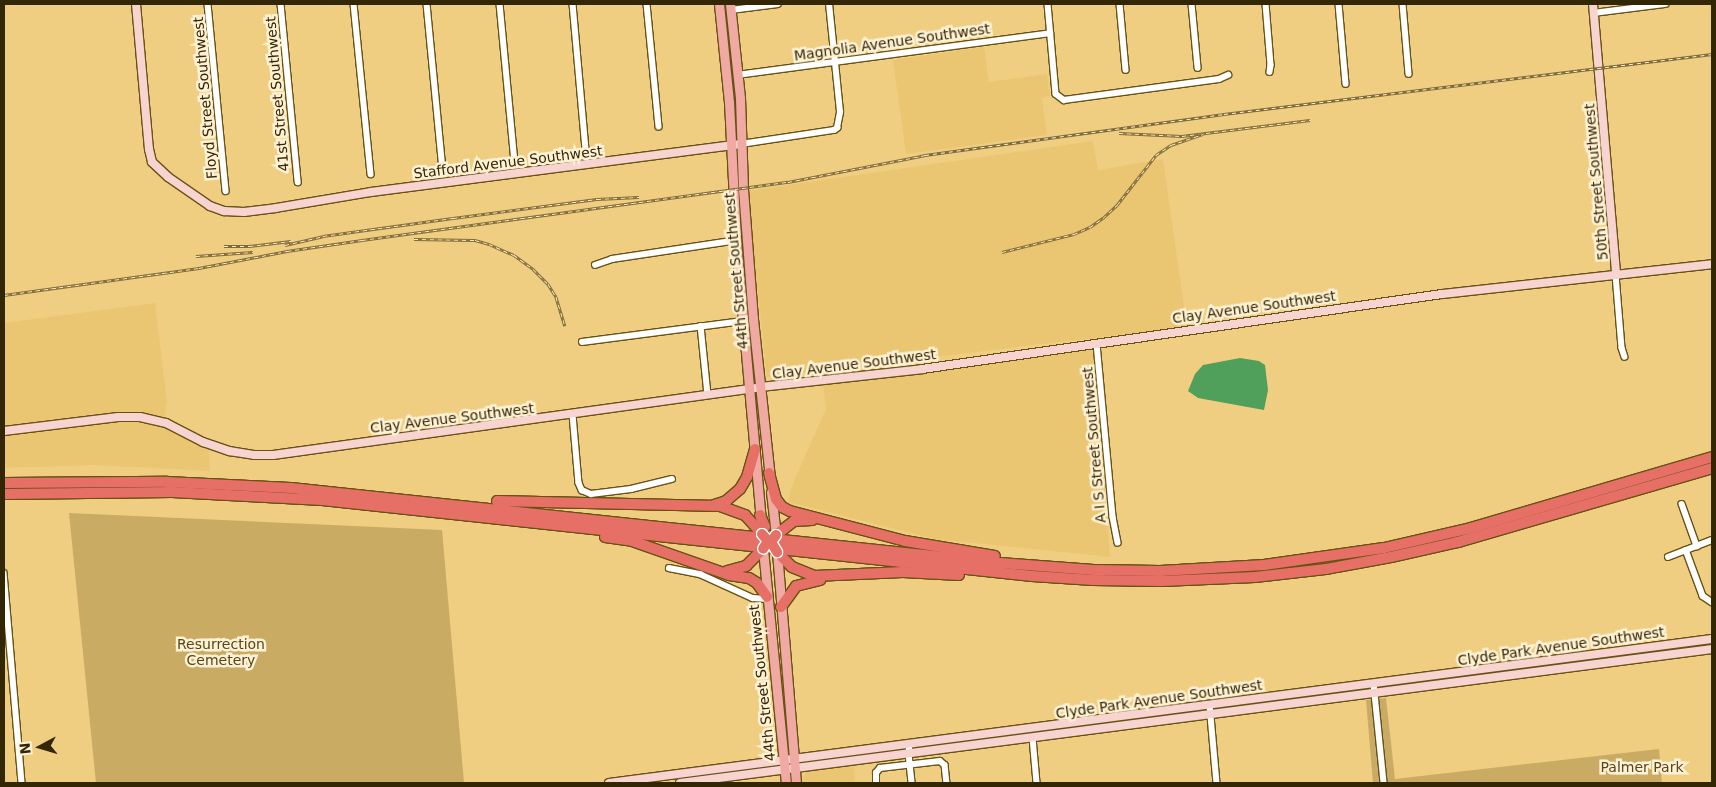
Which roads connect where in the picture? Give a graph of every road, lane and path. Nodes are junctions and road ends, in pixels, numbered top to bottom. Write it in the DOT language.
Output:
graph roads {
  1 [pos="208,4"];
  2 [pos="281,4"];
  3 [pos="354,4"];
  4 [pos="427,4"];
  5 [pos="500,4"];
  6 [pos="573,4"];
  7 [pos="646,4"];
  8 [pos="719,4"];
  9 [pos="778,4"];
  10 [pos="829,4"];
  11 [pos="1048,4"];
  12 [pos="1120,4"];
  13 [pos="1192,4"];
  14 [pos="1266,4"];
  15 [pos="1339,4"];
  16 [pos="1403,4"];
  17 [pos="1593,4"];
  18 [pos="1665,4"];
  19 [pos="135,6"];
  20 [pos="730,7"];
  21 [pos="1594,13"];
  22 [pos="1050,33"];
  23 [pos="835,63"];
  24 [pos="1198,68"];
  25 [pos="1126,70"];
  26 [pos="1270,72"];
  27 [pos="737,74"];
  28 [pos="1409,74"];
  29 [pos="1228,75"];
  30 [pos="1346,84"];
  31 [pos="659,126"];
  32 [pos="741,144"];
  33 [pos="730,146"];
  34 [pos="586,149"];
  35 [pos="515,163"];
  36 [pos="443,169"];
  37 [pos="371,174"];
  38 [pos="298,182"];
  39 [pos="226,191"];
  40 [pos="747,239"];
  41 [pos="736,241"];
  42 [pos="1712,264"];
  43 [pos="595,266"];
  44 [pos="1616,274"];
  45 [pos="743,321"];
  46 [pos="701,326"];
  47 [pos="582,342"];
  48 [pos="1097,344"];
  49 [pos="1625,357"];
  50 [pos="760,387"];
  51 [pos="750,389"];
  52 [pos="708,395"];
  53 [pos="573,415"];
  54 [pos="4,431"];
  55 [pos="755,449"];
  56 [pos="1712,457"];
  57 [pos="1712,468"];
  58 [pos="769,473"];
  59 [pos="672,479"];
  60 [pos="4,483"];
  61 [pos="4,494"];
  62 [pos="386,496"];
  63 [pos="1682,504"];
  64 [pos="701,505"];
  65 [pos="424,510"];
  66 [pos="760,515"];
  67 [pos="832,523"];
  68 [pos="1712,540"];
  69 [pos="769,541"];
  70 [pos="1118,543"];
  71 [pos="1697,546"];
  72 [pos="1686,550"];
  73 [pos="1668,557"];
  74 [pos="669,568"];
  75 [pos="1060,568"];
  76 [pos="722,572"];
  77 [pos="4,573"];
  78 [pos="849,576"];
  79 [pos="1093,580"];
  80 [pos="767,598"];
  81 [pos="1712,602"];
  82 [pos="781,607"];
  83 [pos="770,624"];
  84 [pos="1712,639"];
  85 [pos="1684,643"];
  86 [pos="1712,649"];
  87 [pos="1685,652"];
  88 [pos="1554,660"];
  89 [pos="785,665"];
  90 [pos="774,667"];
  91 [pos="1556,670"];
  92 [pos="1422,677"];
  93 [pos="1374,684"];
  94 [pos="1423,688"];
  95 [pos="788,694"];
  96 [pos="1375,694"];
  97 [pos="1210,705"];
  98 [pos="1211,715"];
  99 [pos="1118,717"];
  100 [pos="1098,730"];
  101 [pos="1033,738"];
  102 [pos="910,744"];
  103 [pos="908,754"];
  104 [pos="794,764"];
  105 [pos="910,764"];
  106 [pos="784,765"];
  107 [pos="22,783"];
  108 [pos="609,783"];
  109 [pos="618,783"];
  110 [pos="680,783"];
  111 [pos="786,783"];
  112 [pos="796,783"];
  113 [pos="876,783"];
  114 [pos="912,783"];
  115 [pos="947,783"];
  116 [pos="1037,783"];
  117 [pos="1218,783"];
  118 [pos="1384,783"];
  1 -- 39 [label="street, Floyd Street Southwest"];
  2 -- 38 [label="street, 41st Street Southwest"];
  3 -- 37 [label="street"];
  4 -- 36 [label="street"];
  5 -- 35 [label="street"];
  6 -- 34 [label="street"];
  7 -- 31 [label="street"];
  8 -- 33 [label="main road, 44th Street Southwest"];
  9 -- 20 [label="street"];
  10 -- 23 [label="street"];
  11 -- 22 [label="street"];
  12 -- 25 [label="street"];
  13 -- 24 [label="street"];
  14 -- 26 [label="street"];
  15 -- 30 [label="street"];
  16 -- 28 [label="street"];
  17 -- 21 [label="street, 50th Street Southwest"];
  18 -- 21 [label="street"];
  19 -- 33 [label="street, Stafford Avenue Southwest"];
  20 -- 27 [label="main road, 44th Street Southwest"];
  21 -- 44 [label="street, 50th Street Southwest"];
  22 -- 23 [label="street, Magnolia Avenue Southwest"];
  22 -- 29 [label="street"];
  23 -- 27 [label="street, Magnolia Avenue Southwest"];
  23 -- 32 [label="street, Stafford Avenue Southwest"];
  27 -- 32 [label="main road, 44th Street Southwest"];
  32 -- 33 [label="street, Stafford Avenue Southwest"];
  32 -- 40 [label="main road, 44th Street Southwest"];
  33 -- 41 [label="main road, 44th Street Southwest"];
  40 -- 41 [label="street"];
  40 -- 50 [label="main road, 44th Street Southwest"];
  41 -- 43 [label="street"];
  41 -- 45 [label="main road, 44th Street Southwest"];
  42 -- 44 [label="street, Clay Avenue Southwest"];
  44 -- 48 [label="street, Clay Avenue Southwest"];
  44 -- 49 [label="street, 50th Street Southwest"];
  45 -- 46 [label="street"];
  45 -- 51 [label="main road, 44th Street Southwest"];
  46 -- 47 [label="street"];
  46 -- 52 [label="street"];
  48 -- 50 [label="street, Clay Avenue Southwest"];
  48 -- 70 [label="street, A I S Street Southwest"];
  50 -- 51 [label="street, Clay Avenue Southwest"];
  50 -- 58 [label="main road, 44th Street Southwest"];
  51 -- 52 [label="street, Clay Avenue Southwest"];
  51 -- 55 [label="main road, 44th Street Southwest"];
  52 -- 53 [label="street, Clay Avenue Southwest"];
  53 -- 54 [label="street, Clay Avenue Southwest"];
  53 -- 59 [label="street"];
  55 -- 64 [label="highway"];
  55 -- 66 [label="main road, 44th Street Southwest"];
  56 -- 75 [label="highway"];
  57 -- 79 [label="highway"];
  58 -- 67 [label="highway"];
  58 -- 69 [label="main road, 44th Street Southwest"];
  60 -- 62 [label="highway"];
  61 -- 65 [label="highway"];
  62 -- 64 [label="highway"];
  62 -- 75 [label="highway"];
  63 -- 71 [label="street"];
  64 -- 69 [label="highway"];
  65 -- 76 [label="highway"];
  65 -- 79 [label="highway"];
  66 -- 69 [label="highway"];
  67 -- 69 [label="highway"];
  67 -- 75 [label="highway"];
  68 -- 71 [label="street"];
  69 -- 76 [label="highway"];
  69 -- 78 [label="highway"];
  69 -- 80 [label="main road, 44th Street Southwest"];
  69 -- 82 [label="main road, 44th Street Southwest"];
  71 -- 72 [label="street"];
  72 -- 73 [label="street"];
  72 -- 81 [label="street"];
  74 -- 80 [label="street"];
  76 -- 80 [label="highway"];
  77 -- 107 [label="street"];
  78 -- 79 [label="highway"];
  78 -- 82 [label="highway"];
  80 -- 83 [label="main road, 44th Street Southwest"];
  82 -- 89 [label="main road, 44th Street Southwest"];
  83 -- 89 [label="main road"];
  83 -- 90 [label="main road, 44th Street Southwest"];
  84 -- 85 [label="street, Clyde Park Avenue Southwest"];
  85 -- 87 [label="street"];
  85 -- 88 [label="street, Clyde Park Avenue Southwest"];
  86 -- 87 [label="street, Clyde Park Avenue Southwest"];
  87 -- 91 [label="street, Clyde Park Avenue Southwest"];
  88 -- 91 [label="street"];
  88 -- 92 [label="street, Clyde Park Avenue Southwest"];
  89 -- 95 [label="main road, 44th Street Southwest"];
  90 -- 95 [label="main road"];
  90 -- 106 [label="main road, 44th Street Southwest"];
  91 -- 94 [label="street, Clyde Park Avenue Southwest"];
  92 -- 93 [label="street, Clyde Park Avenue Southwest"];
  92 -- 94 [label="street"];
  93 -- 96 [label="street"];
  93 -- 97 [label="street, Clyde Park Avenue Southwest"];
  94 -- 96 [label="street, Clyde Park Avenue Southwest"];
  95 -- 104 [label="main road, 44th Street Southwest"];
  96 -- 98 [label="street, Clyde Park Avenue Southwest"];
  96 -- 118 [label="street"];
  97 -- 98 [label="street"];
  97 -- 99 [label="street, Clyde Park Avenue Southwest"];
  98 -- 100 [label="street, Clyde Park Avenue Southwest"];
  98 -- 117 [label="street"];
  99 -- 100 [label="street"];
  99 -- 102 [label="street, Clyde Park Avenue Southwest"];
  100 -- 101 [label="street, Clyde Park Avenue Southwest"];
  101 -- 103 [label="street, Clyde Park Avenue Southwest"];
  101 -- 116 [label="street"];
  102 -- 103 [label="street"];
  102 -- 104 [label="street, Clyde Park Avenue Southwest"];
  103 -- 104 [label="street, Clyde Park Avenue Southwest"];
  103 -- 105 [label="street"];
  104 -- 106 [label="street, Clyde Park Avenue Southwest"];
  104 -- 112 [label="main road, 44th Street Southwest"];
  105 -- 113 [label="street"];
  105 -- 114 [label="street"];
  105 -- 115 [label="street"];
  106 -- 109 [label="street, Clyde Park Avenue Southwest"];
  106 -- 110 [label="street, Clyde Park Avenue Southwest"];
  106 -- 111 [label="main road, 44th Street Southwest"];
  108 -- 109 [label="street, Clyde Park Avenue Southwest"];
}
